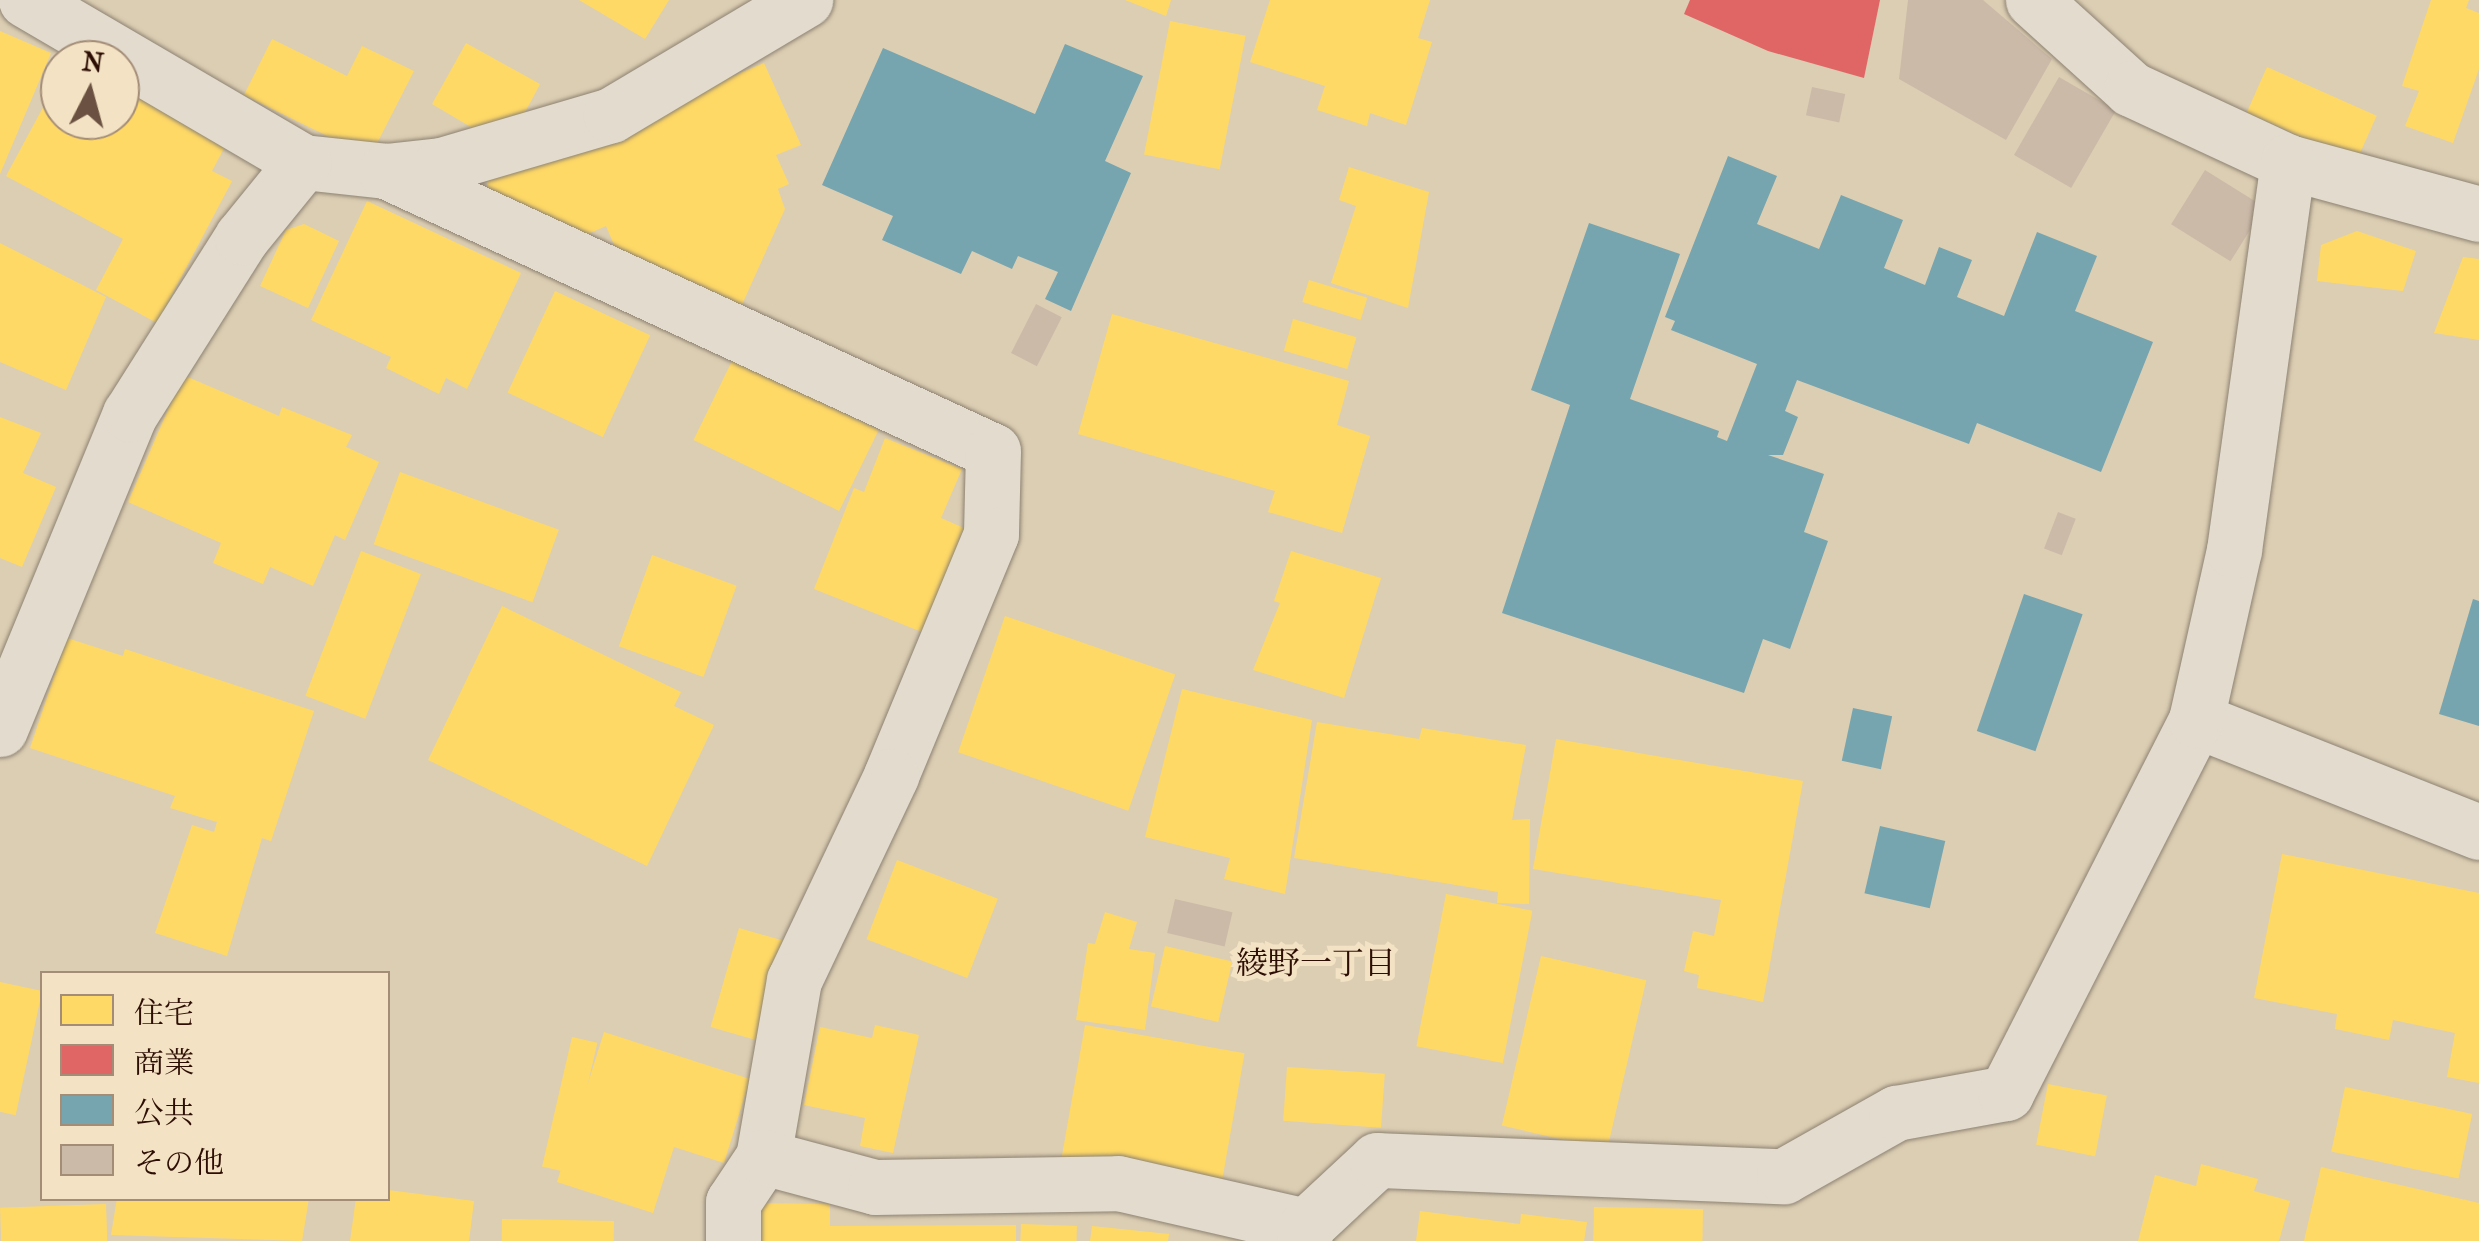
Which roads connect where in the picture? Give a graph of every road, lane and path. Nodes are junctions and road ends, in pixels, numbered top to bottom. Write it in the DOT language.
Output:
graph roads {
  1 [pos="26,0"];
  2 [pos="805,0"];
  3 [pos="2033,0"];
  4 [pos="303,162"];
  5 [pos="2288,162"];
  6 [pos="386,171"];
  7 [pos="2479,214"];
  8 [pos="2196,720"];
  9 [pos="0,729"];
  10 [pos="2479,832"];
  11 [pos="763,1157"];
  12 [pos="1305,1233"];
  13 [pos="733,1241"];
  1 -- 4 [label="street"];
  2 -- 6 [label="street"];
  3 -- 5 [label="street"];
  4 -- 6 [label="street"];
  4 -- 9 [label="street"];
  5 -- 7 [label="street"];
  5 -- 8 [label="street"];
  6 -- 11 [label="street"];
  8 -- 10 [label="street"];
  8 -- 12 [label="street"];
  11 -- 12 [label="street"];
  11 -- 13 [label="street"];
}
